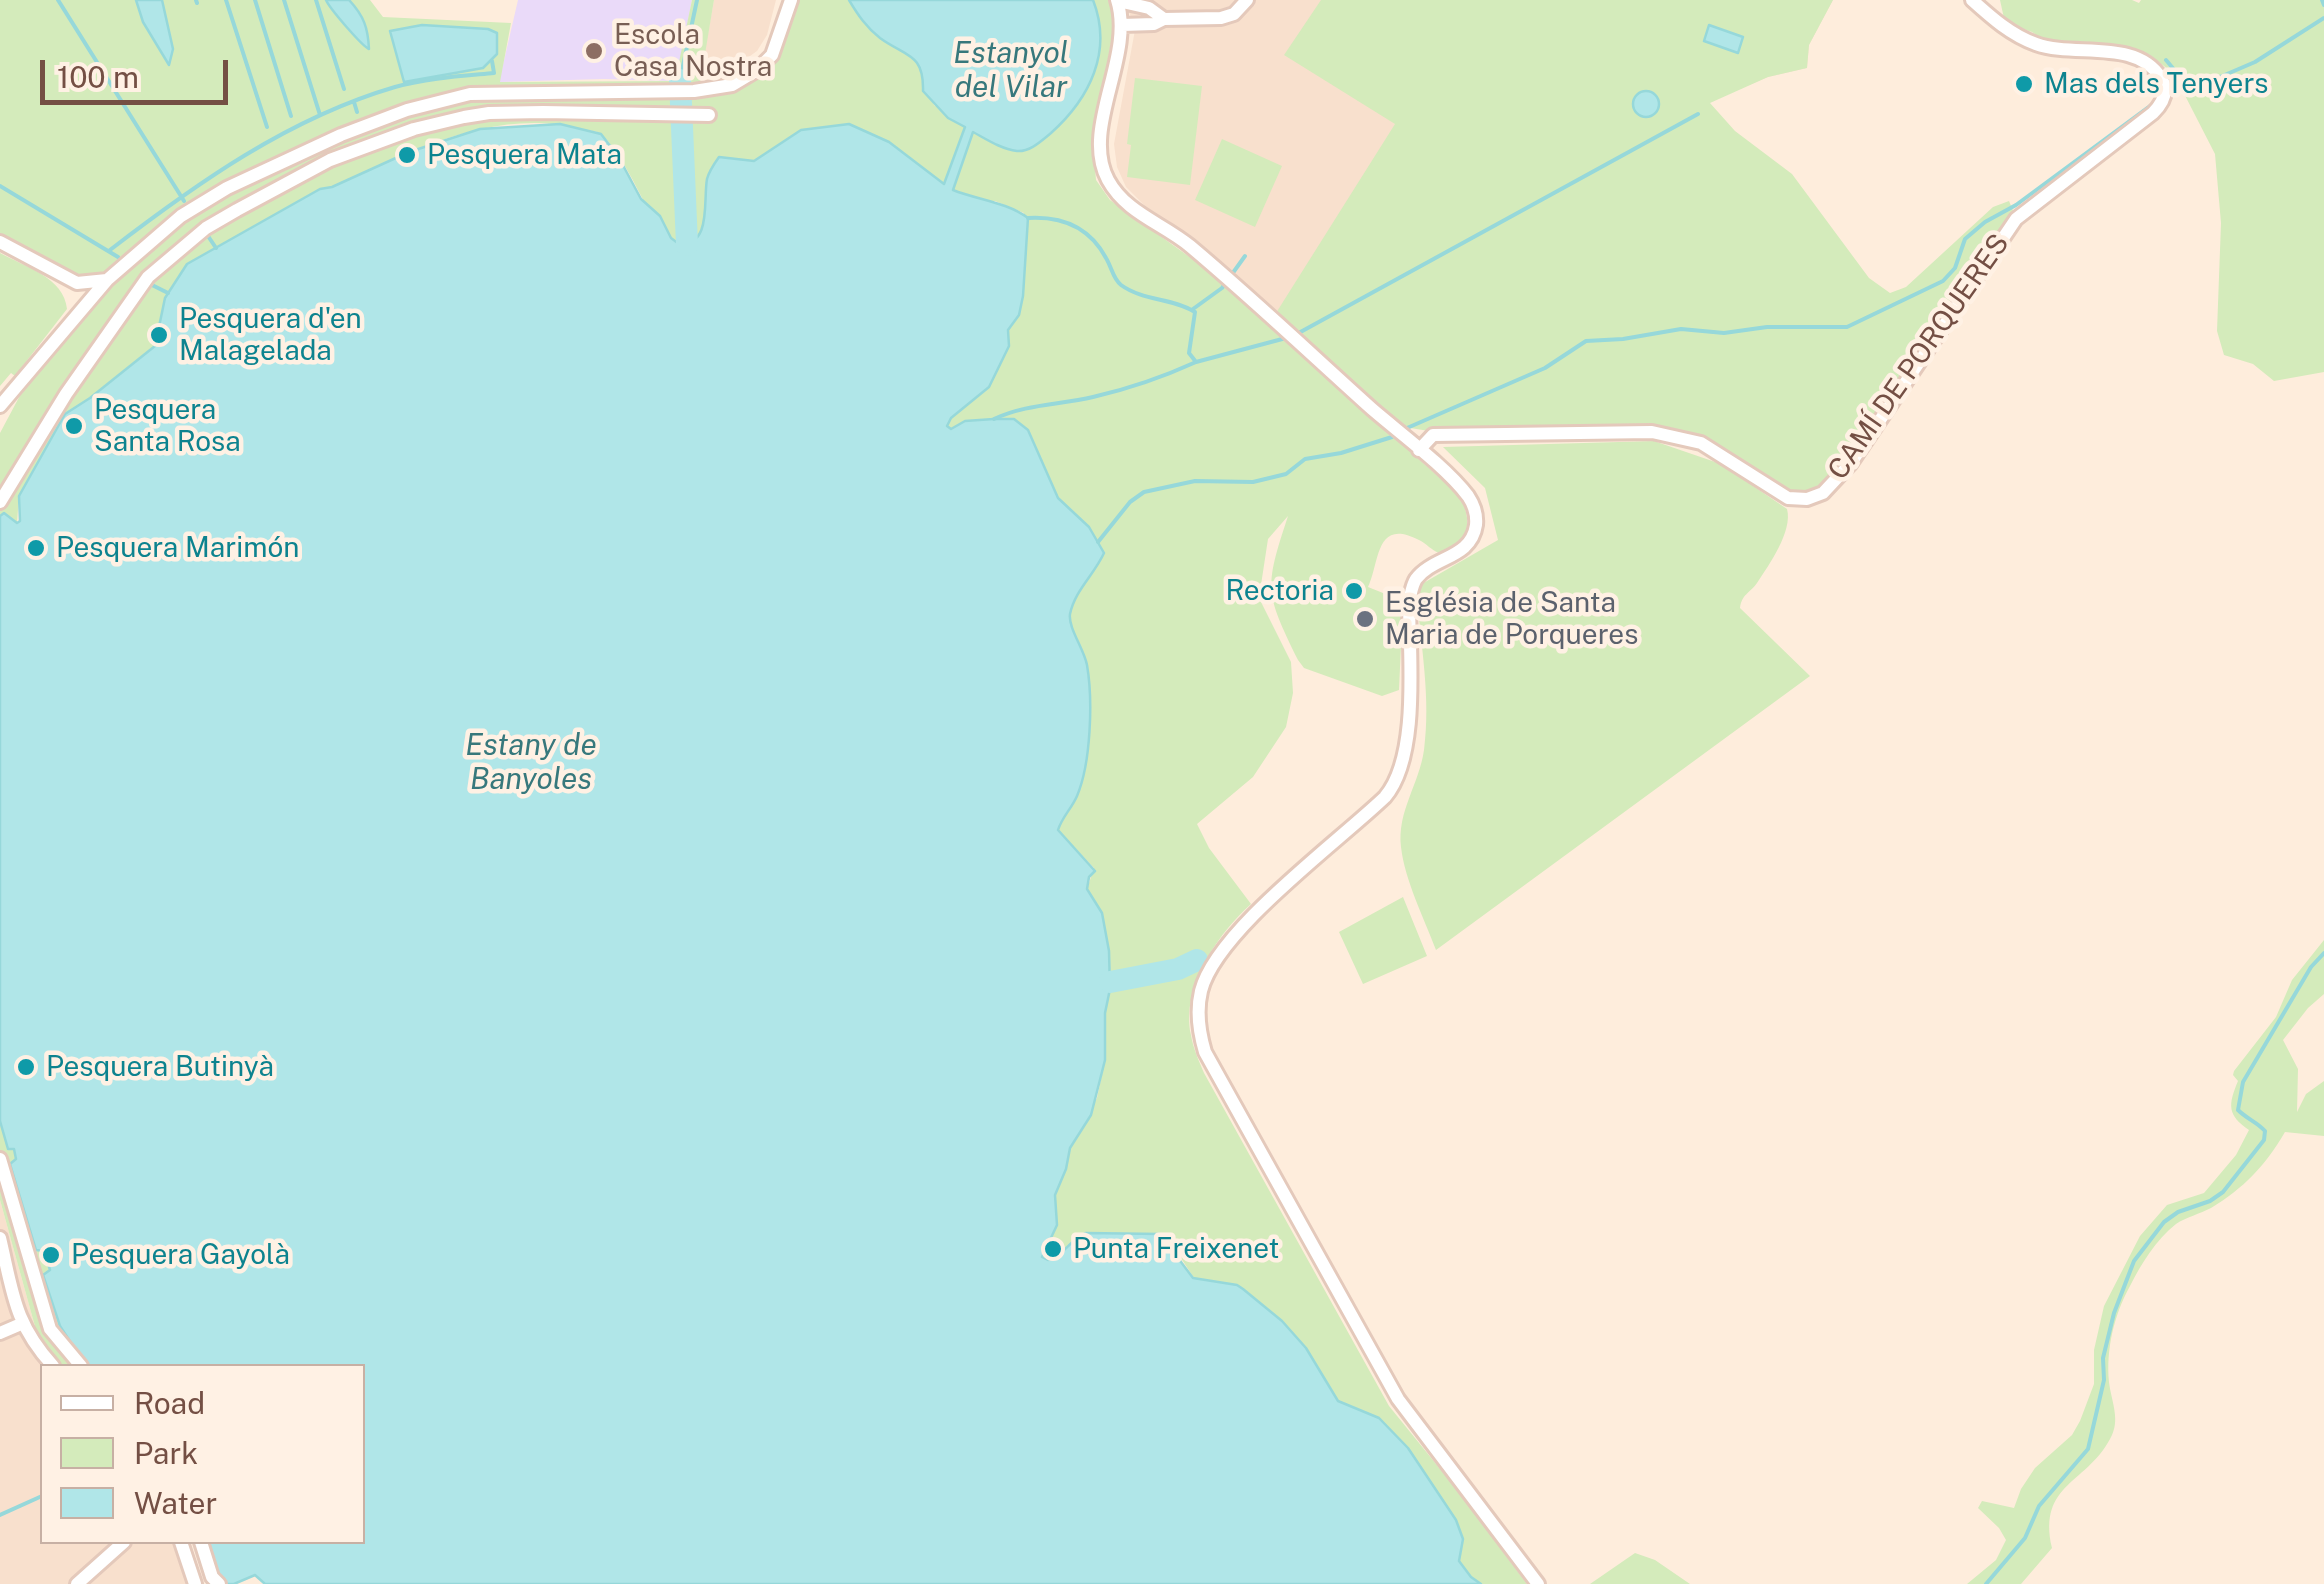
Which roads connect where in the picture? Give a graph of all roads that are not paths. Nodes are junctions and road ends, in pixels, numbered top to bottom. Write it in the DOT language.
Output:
graph roads {
  1 [pos="791,0"];
  2 [pos="1118,0"];
  3 [pos="1246,0"];
  4 [pos="1972,0"];
  5 [pos="1164,19"];
  6 [pos="1122,24"];
  7 [pos="702,115"];
  8 [pos="0,242"];
  9 [pos="66,279"];
  10 [pos="107,280"];
  11 [pos="76,316"];
  12 [pos="0,406"];
  13 [pos="1419,450"];
  14 [pos="0,502"];
  15 [pos="0,1159"];
  16 [pos="0,1238"];
  17 [pos="21,1324"];
  18 [pos="0,1333"];
  19 [pos="51,1364"];
  20 [pos="79,1364"];
  21 [pos="122,1544"];
  22 [pos="181,1544"];
  23 [pos="202,1544"];
  24 [pos="77,1584"];
  25 [pos="195,1584"];
  26 [pos="219,1584"];
  27 [pos="1538,1584"];
  1 -- 10 [label="street"];
  2 -- 5 [label="street"];
  2 -- 6 [label="street"];
  3 -- 5 [label="street"];
  4 -- 13 [label="street, CAMÍ DE PORQUERES"];
  5 -- 6 [label="street"];
  6 -- 13 [label="street"];
  7 -- 14 [label="street"];
  8 -- 9 [label="street"];
  9 -- 10 [label="street"];
  9 -- 11 [label="street"];
  10 -- 11 [label="street"];
  11 -- 12 [label="street"];
  13 -- 27 [label="street"];
  15 -- 20 [label="street"];
  16 -- 17 [label="street"];
  17 -- 18 [label="street"];
  17 -- 19 [label="street"];
  21 -- 24 [label="street"];
  22 -- 25 [label="street"];
  23 -- 26 [label="street"];
}
